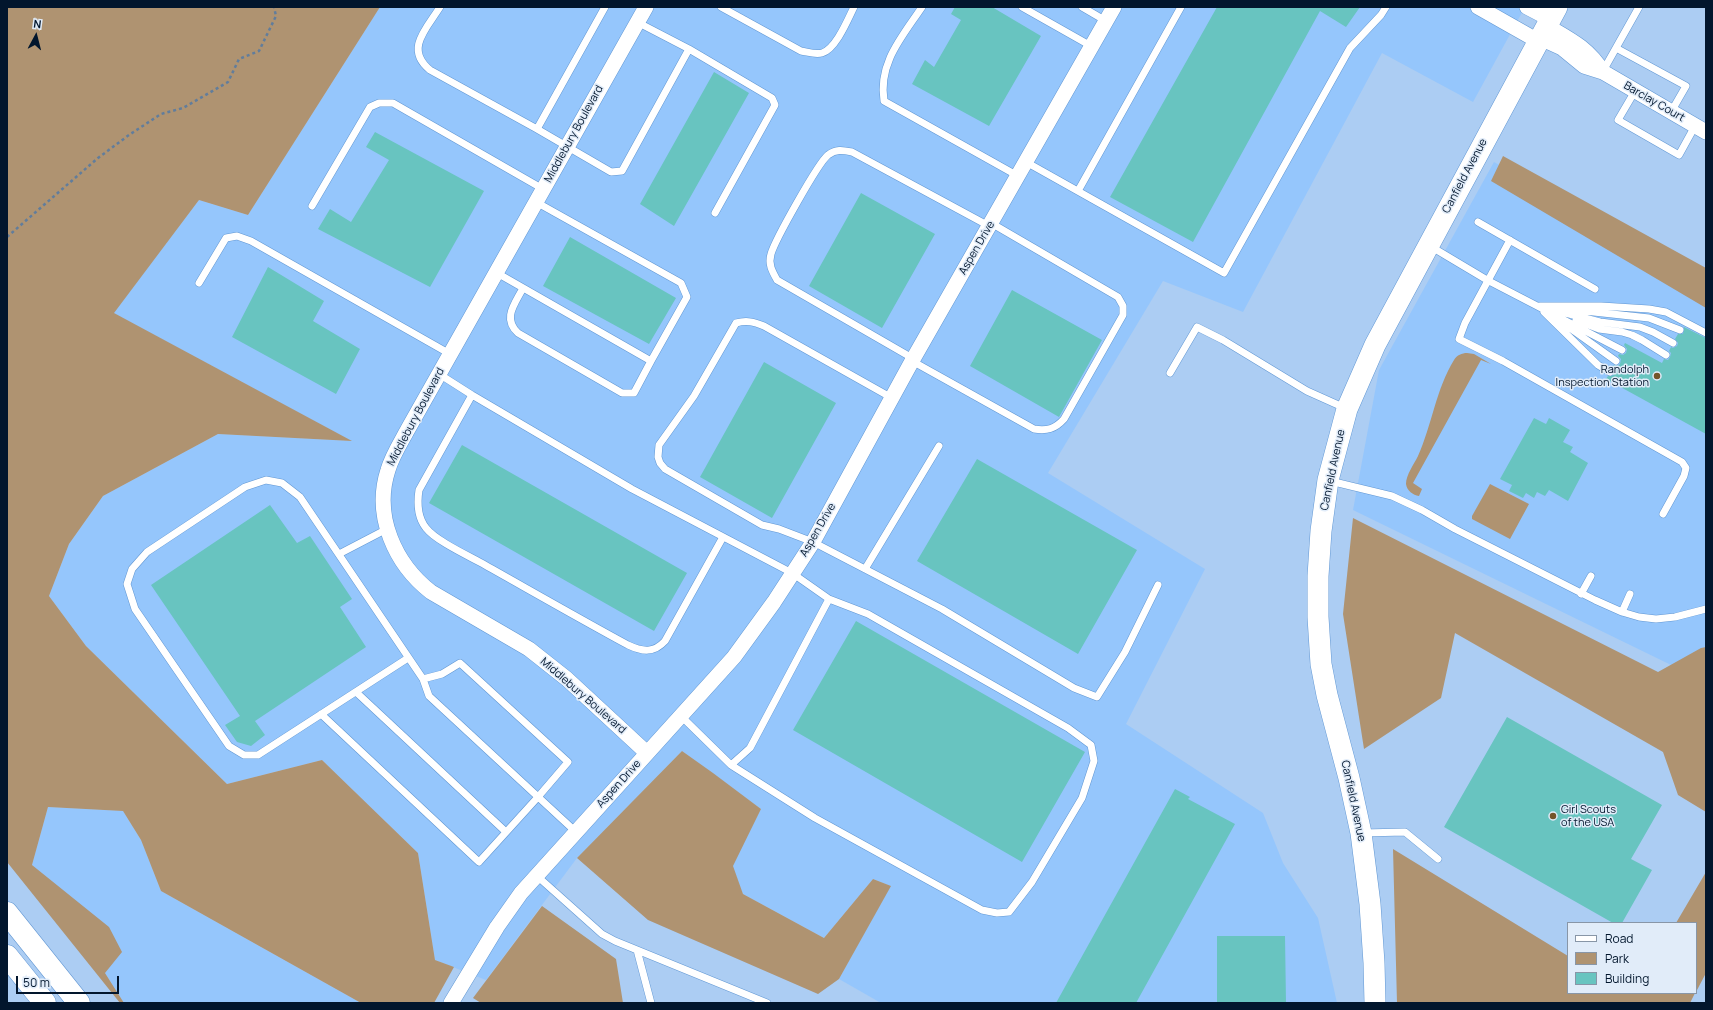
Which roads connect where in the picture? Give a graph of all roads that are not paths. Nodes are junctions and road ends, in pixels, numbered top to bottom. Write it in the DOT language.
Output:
graph roads {
  1 [pos="440,7"];
  2 [pos="605,7"];
  3 [pos="646,7"];
  4 [pos="721,7"];
  5 [pos="854,7"];
  6 [pos="922,7"];
  7 [pos="1022,7"];
  8 [pos="1082,7"];
  9 [pos="1114,7"];
  10 [pos="1181,7"];
  11 [pos="1386,7"];
  12 [pos="1478,7"];
  13 [pos="1527,7"];
  14 [pos="1639,7"];
  15 [pos="1106,21"];
  16 [pos="637,22"];
  17 [pos="1546,26"];
  18 [pos="1091,46"];
  19 [pos="1616,48"];
  20 [pos="689,49"];
  21 [pos="1603,72"];
  22 [pos="1635,91"];
  23 [pos="1671,112"];
  24 [pos="1700,129"];
  25 [pos="538,130"];
  26 [pos="567,146"];
  27 [pos="1026,162"];
  28 [pos="1018,176"];
  29 [pos="1078,191"];
  30 [pos="539,196"];
  31 [pos="312,206"];
  32 [pos="715,213"];
  33 [pos="1478,222"];
  34 [pos="990,225"];
  35 [pos="1510,240"];
  36 [pos="1428,245"];
  37 [pos="497,273"];
  38 [pos="1487,280"];
  39 [pos="199,283"];
  40 [pos="523,288"];
  41 [pos="1595,290"];
  42 [pos="1538,306"];
  43 [pos="1680,330"];
  44 [pos="1706,333"];
  45 [pos="1673,343"];
  46 [pos="1622,350"];
  47 [pos="450,354"];
  48 [pos="1666,355"];
  49 [pos="913,360"];
  50 [pos="651,361"];
  51 [pos="1616,361"];
  52 [pos="1610,372"];
  53 [pos="1170,373"];
  54 [pos="439,374"];
  55 [pos="472,395"];
  56 [pos="892,398"];
  57 [pos="1347,409"];
  58 [pos="939,446"];
  59 [pos="1328,480"];
  60 [pos="1663,514"];
  61 [pos="387,529"];
  62 [pos="724,537"];
  63 [pos="813,542"];
  64 [pos="339,554"];
  65 [pos="865,569"];
  66 [pos="792,573"];
  67 [pos="1591,576"];
  68 [pos="1158,585"];
  69 [pos="1582,594"];
  70 [pos="1630,594"];
  71 [pos="830,599"];
  72 [pos="1706,609"];
  73 [pos="1622,612"];
  74 [pos="408,658"];
  75 [pos="423,679"];
  76 [pos="356,692"];
  77 [pos="321,714"];
  78 [pos="681,716"];
  79 [pos="647,753"];
  80 [pos="731,765"];
  81 [pos="538,797"];
  82 [pos="506,832"];
  83 [pos="576,832"];
  84 [pos="1360,833"];
  85 [pos="1438,859"];
  86 [pos="537,876"];
  87 [pos="7,913"];
  88 [pos="637,950"];
  89 [pos="7,956"];
  90 [pos="45,1003"];
  91 [pos="79,1003"];
  92 [pos="451,1003"];
  93 [pos="651,1003"];
  94 [pos="767,1003"];
  95 [pos="1375,1003"];
  1 -- 25 [label="lane"];
  2 -- 25 [label="lane"];
  3 -- 16 [label="street, Middlebury Boulevard"];
  4 -- 5 [label="lane"];
  6 -- 28 [label="lane"];
  7 -- 18 [label="lane"];
  8 -- 15 [label="lane"];
  9 -- 15 [label="street, Aspen Drive"];
  10 -- 29 [label="lane"];
  11 -- 29 [label="lane"];
  12 -- 17 [label="street"];
  13 -- 17 [label="street"];
  14 -- 19 [label="lane"];
  15 -- 18 [label="street, Aspen Drive"];
  16 -- 20 [label="lane"];
  16 -- 26 [label="street, Middlebury Boulevard"];
  17 -- 21 [label="street, Barclay Court"];
  17 -- 36 [label="street, Canfield Avenue"];
  18 -- 27 [label="street, Aspen Drive"];
  19 -- 21 [label="lane"];
  19 -- 23 [label="lane"];
  20 -- 26 [label="lane"];
  20 -- 32 [label="lane"];
  21 -- 22 [label="street, Barclay Court"];
  22 -- 23 [label="street, Barclay Court"];
  22 -- 24 [label="lane"];
  23 -- 24 [label="street, Barclay Court"];
  25 -- 26 [label="lane"];
  26 -- 30 [label="street, Middlebury Boulevard"];
  27 -- 28 [label="street, Aspen Drive"];
  27 -- 29 [label="lane"];
  28 -- 34 [label="street, Aspen Drive"];
  30 -- 31 [label="lane"];
  30 -- 37 [label="street, Middlebury Boulevard"];
  30 -- 50 [label="lane"];
  33 -- 35 [label="lane"];
  34 -- 49 [label="street, Aspen Drive"];
  34 -- 49 [label="lane"];
  34 -- 49 [label="lane"];
  35 -- 38 [label="lane"];
  35 -- 41 [label="lane"];
  36 -- 38 [label="lane"];
  36 -- 57 [label="street, Canfield Avenue"];
  37 -- 40 [label="lane"];
  37 -- 47 [label="street, Middlebury Boulevard"];
  38 -- 42 [label="lane"];
  38 -- 60 [label="lane"];
  39 -- 47 [label="lane"];
  40 -- 50 [label="lane"];
  40 -- 50 [label="lane"];
  42 -- 43 [label="lane"];
  42 -- 44 [label="lane"];
  42 -- 45 [label="lane"];
  42 -- 46 [label="lane"];
  42 -- 48 [label="lane"];
  42 -- 51 [label="lane"];
  42 -- 52 [label="lane"];
  47 -- 54 [label="street, Middlebury Boulevard"];
  49 -- 56 [label="street, Aspen Drive"];
  53 -- 57 [label="lane"];
  54 -- 55 [label="lane"];
  54 -- 61 [label="street, Middlebury Boulevard"];
  55 -- 62 [label="lane"];
  55 -- 62 [label="lane"];
  56 -- 63 [label="street, Aspen Drive"];
  56 -- 63 [label="lane"];
  57 -- 59 [label="street, Canfield Avenue"];
  58 -- 65 [label="lane"];
  59 -- 69 [label="lane"];
  59 -- 84 [label="street, Canfield Avenue"];
  61 -- 64 [label="lane"];
  61 -- 79 [label="street, Middlebury Boulevard"];
  62 -- 66 [label="lane"];
  63 -- 65 [label="lane"];
  63 -- 66 [label="street, Aspen Drive"];
  64 -- 74 [label="lane"];
  64 -- 77 [label="lane"];
  65 -- 68 [label="lane"];
  66 -- 71 [label="lane"];
  66 -- 78 [label="street, Aspen Drive"];
  67 -- 69 [label="lane"];
  69 -- 73 [label="lane"];
  70 -- 73 [label="lane"];
  71 -- 80 [label="lane"];
  71 -- 80 [label="lane"];
  72 -- 73 [label="lane"];
  74 -- 75 [label="lane"];
  74 -- 76 [label="lane"];
  75 -- 81 [label="lane"];
  75 -- 81 [label="lane"];
  76 -- 77 [label="lane"];
  76 -- 82 [label="lane"];
  77 -- 82 [label="lane"];
  78 -- 79 [label="street, Aspen Drive"];
  78 -- 80 [label="lane"];
  79 -- 83 [label="street, Aspen Drive"];
  81 -- 82 [label="lane"];
  81 -- 83 [label="lane"];
  83 -- 86 [label="street, Aspen Drive"];
  84 -- 85 [label="lane"];
  84 -- 95 [label="street, Canfield Avenue"];
  86 -- 88 [label="lane"];
  86 -- 92 [label="street, Aspen Drive"];
  87 -- 91 [label="highway"];
  88 -- 93 [label="lane"];
  88 -- 94 [label="lane"];
  89 -- 90 [label="highway"];
}
